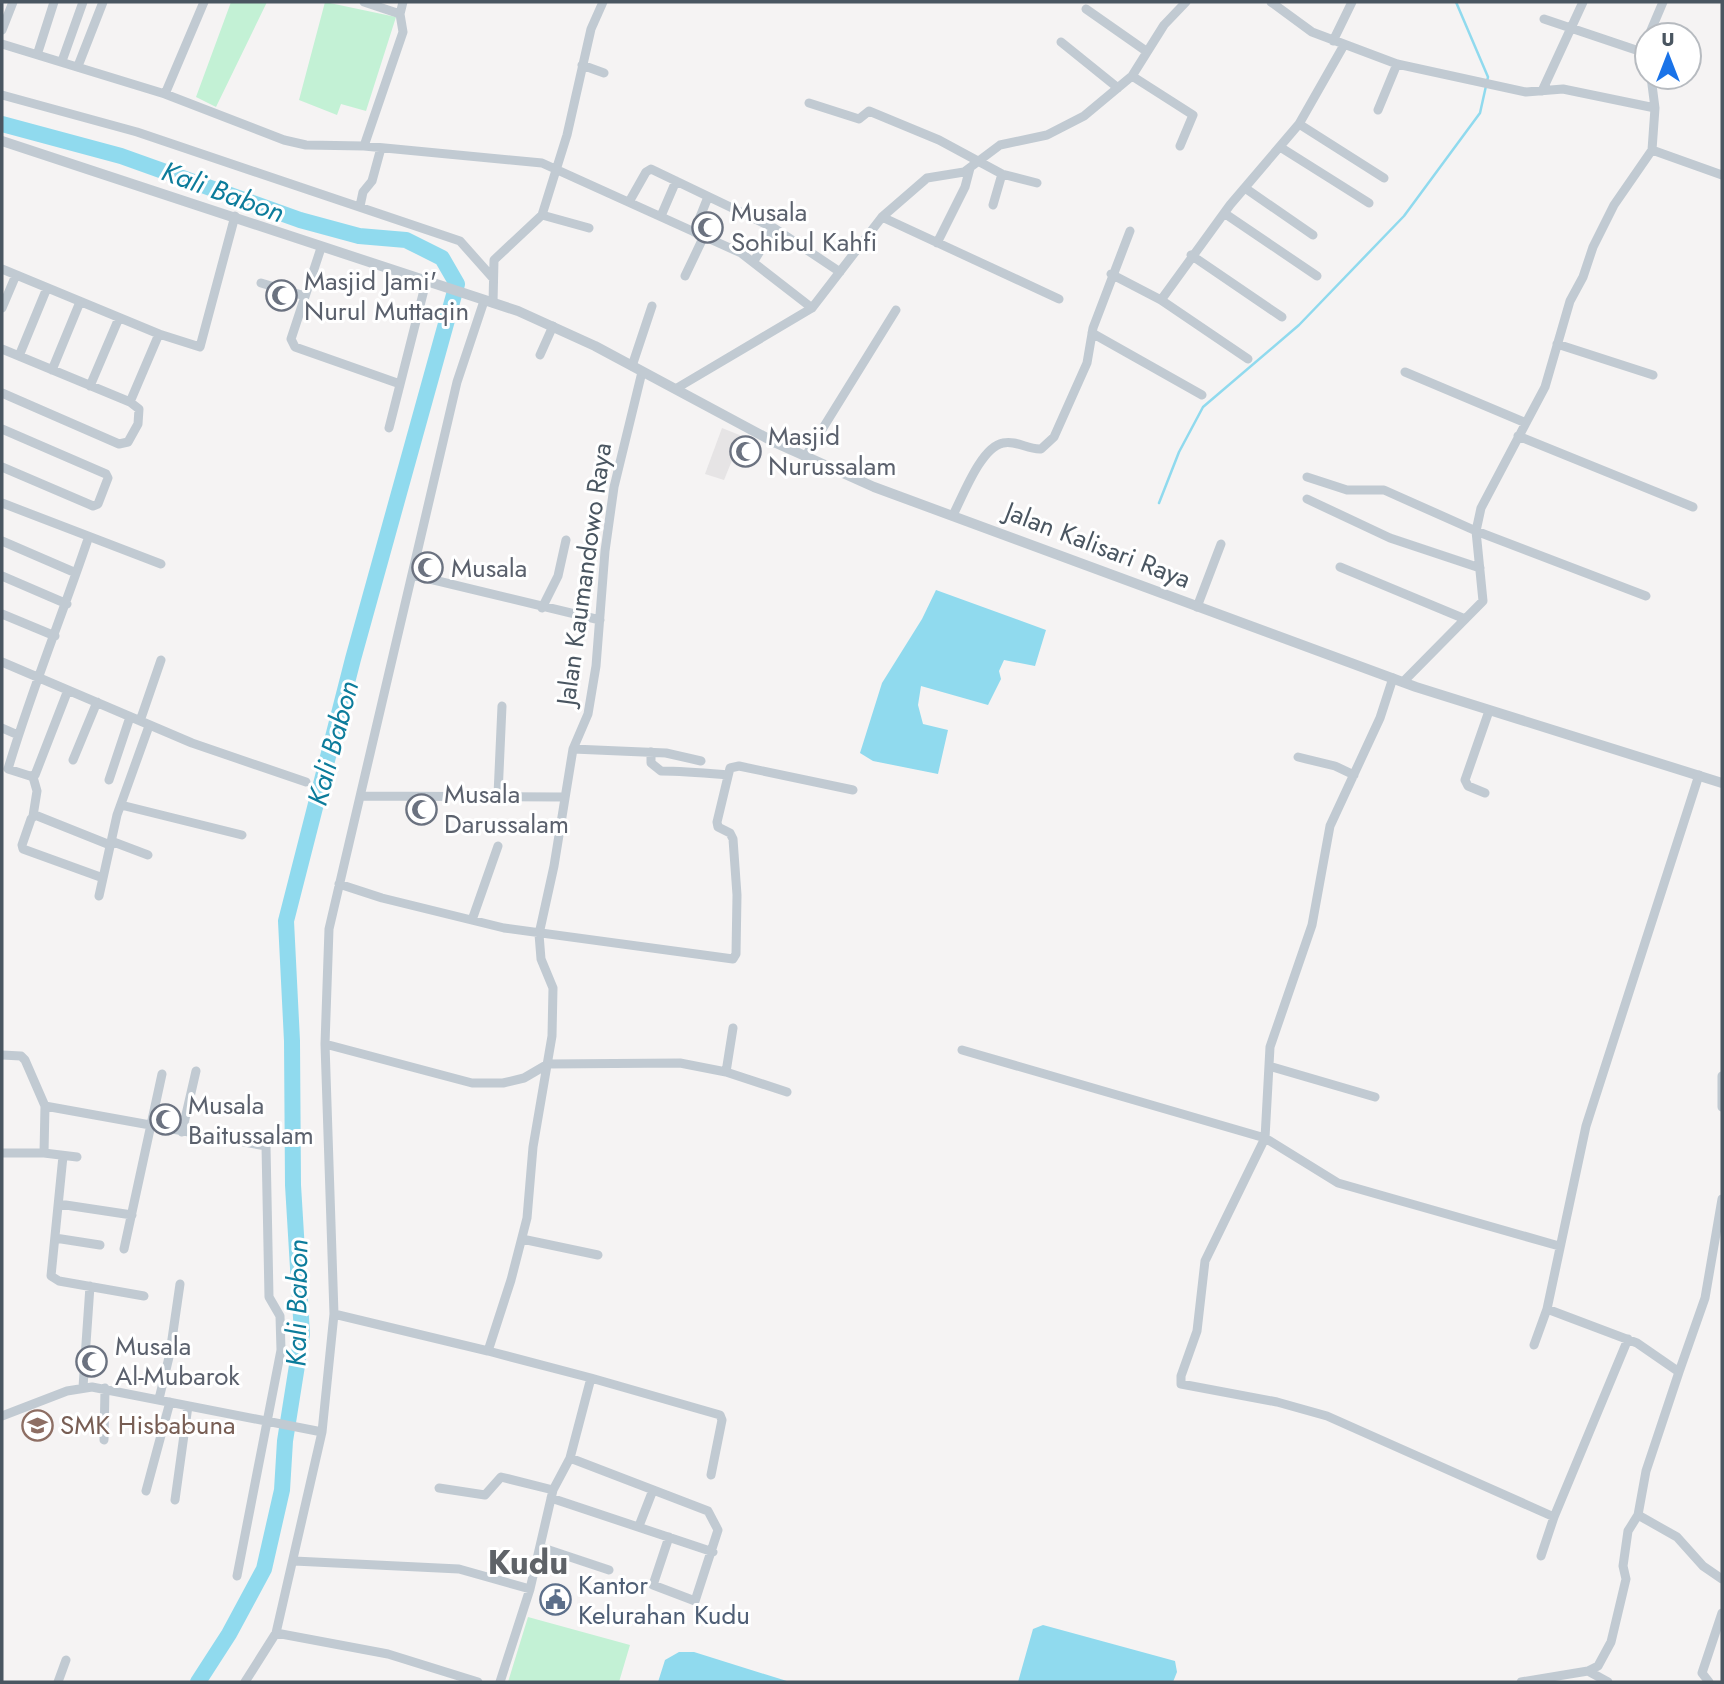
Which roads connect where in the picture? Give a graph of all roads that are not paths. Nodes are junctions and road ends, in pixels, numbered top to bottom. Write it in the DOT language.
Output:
graph roads {
  1 [pos="13,2"];
  2 [pos="54,2"];
  3 [pos="83,2"];
  4 [pos="103,2"];
  5 [pos="204,2"];
  6 [pos="365,2"];
  7 [pos="403,2"];
  8 [pos="603,2"];
  9 [pos="1186,2"];
  10 [pos="1271,2"];
  11 [pos="1352,2"];
  12 [pos="1583,2"];
  13 [pos="1663,2"];
  14 [pos="1086,9"];
  15 [pos="400,13"];
  16 [pos="1544,19"];
  17 [pos="1655,21"];
  18 [pos="1570,26"];
  19 [pos="2,30"];
  20 [pos="1333,41"];
  21 [pos="1061,42"];
  22 [pos="2,44"];
  23 [pos="1344,45"];
  24 [pos="1146,51"];
  25 [pos="1633,51"];
  26 [pos="38,52"];
  27 [pos="62,61"];
  28 [pos="1397,64"];
  29 [pos="582,65"];
  30 [pos="78,66"];
  31 [pos="604,73"];
  32 [pos="1132,76"];
  33 [pos="1118,88"];
  34 [pos="1542,91"];
  35 [pos="1653,91"];
  36 [pos="165,94"];
  37 [pos="2,95"];
  38 [pos="809,103"];
  39 [pos="1655,108"];
  40 [pos="1378,110"];
  41 [pos="1299,124"];
  42 [pos="2,141"];
  43 [pos="364,146"];
  44 [pos="1180,146"];
  45 [pos="1280,147"];
  46 [pos="382,148"];
  47 [pos="1652,150"];
  48 [pos="974,165"];
  49 [pos="556,170"];
  50 [pos="1002,174"];
  51 [pos="1722,175"];
  52 [pos="1384,178"];
  53 [pos="676,181"];
  54 [pos="1037,183"];
  55 [pos="1245,188"];
  56 [pos="708,197"];
  57 [pos="629,202"];
  58 [pos="1369,203"];
  59 [pos="993,205"];
  60 [pos="360,206"];
  61 [pos="1224,213"];
  62 [pos="542,215"];
  63 [pos="235,216"];
  64 [pos="661,216"];
  65 [pos="882,216"];
  66 [pos="589,228"];
  67 [pos="774,229"];
  68 [pos="694,232"];
  69 [pos="1130,232"];
  70 [pos="1313,235"];
  71 [pos="704,236"];
  72 [pos="937,243"];
  73 [pos="321,248"];
  74 [pos="1191,256"];
  75 [pos="754,261"];
  76 [pos="2,269"];
  77 [pos="840,272"];
  78 [pos="1111,274"];
  79 [pos="16,275"];
  80 [pos="685,276"];
  81 [pos="1317,276"];
  82 [pos="492,277"];
  83 [pos="261,283"];
  84 [pos="431,284"];
  85 [pos="47,288"];
  86 [pos="305,296"];
  87 [pos="1059,299"];
  88 [pos="1161,300"];
  89 [pos="485,301"];
  90 [pos="80,302"];
  91 [pos="652,306"];
  92 [pos="2,308"];
  93 [pos="812,309"];
  94 [pos="896,310"];
  95 [pos="1282,317"];
  96 [pos="119,318"];
  97 [pos="554,326"];
  98 [pos="1092,333"];
  99 [pos="159,334"];
  100 [pos="1557,344"];
  101 [pos="2,349"];
  102 [pos="540,355"];
  103 [pos="19,356"];
  104 [pos="1248,359"];
  105 [pos="632,366"];
  106 [pos="52,370"];
  107 [pos="642,372"];
  108 [pos="1405,372"];
  109 [pos="1653,375"];
  110 [pos="400,384"];
  111 [pos="90,386"];
  112 [pos="677,388"];
  113 [pos="2,393"];
  114 [pos="1202,396"];
  115 [pos="130,402"];
  116 [pos="1526,423"];
  117 [pos="389,428"];
  118 [pos="2,429"];
  119 [pos="1518,436"];
  120 [pos="805,457"];
  121 [pos="2,467"];
  122 [pos="1307,477"];
  123 [pos="1307,499"];
  124 [pos="2,503"];
  125 [pos="1693,507"];
  126 [pos="953,515"];
  127 [pos="1476,531"];
  128 [pos="88,538"];
  129 [pos="566,540"];
  130 [pos="2,541"];
  131 [pos="1221,544"];
  132 [pos="161,564"];
  133 [pos="1340,566"];
  134 [pos="1480,568"];
  135 [pos="76,573"];
  136 [pos="413,575"];
  137 [pos="2,576"];
  138 [pos="1646,596"];
  139 [pos="67,604"];
  140 [pos="1197,607"];
  141 [pos="542,608"];
  142 [pos="2,614"];
  143 [pos="1465,619"];
  144 [pos="600,620"];
  145 [pos="55,636"];
  146 [pos="161,660"];
  147 [pos="2,662"];
  148 [pos="36,677"];
  149 [pos="1398,680"];
  150 [pos="68,690"];
  151 [pos="97,702"];
  152 [pos="502,706"];
  153 [pos="1489,710"];
  154 [pos="130,717"];
  155 [pos="145,723"];
  156 [pos="2,728"];
  157 [pos="18,735"];
  158 [pos="573,750"];
  159 [pos="651,752"];
  160 [pos="1298,757"];
  161 [pos="73,760"];
  162 [pos="701,761"];
  163 [pos="5,768"];
  164 [pos="728,775"];
  165 [pos="1354,775"];
  166 [pos="1699,775"];
  167 [pos="33,777"];
  168 [pos="110,780"];
  169 [pos="306,782"];
  170 [pos="1722,783"];
  171 [pos="852,790"];
  172 [pos="1485,793"];
  173 [pos="498,795"];
  174 [pos="362,796"];
  175 [pos="564,797"];
  176 [pos="121,805"];
  177 [pos="33,816"];
  178 [pos="242,835"];
  179 [pos="111,843"];
  180 [pos="498,846"];
  181 [pos="148,855"];
  182 [pos="103,878"];
  183 [pos="339,884"];
  184 [pos="99,896"];
  185 [pos="472,920"];
  186 [pos="539,934"];
  187 [pos="733,1028"];
  188 [pos="325,1044"];
  189 [pos="962,1050"];
  190 [pos="2,1055"];
  191 [pos="548,1064"];
  192 [pos="1269,1066"];
  193 [pos="196,1071"];
  194 [pos="726,1072"];
  195 [pos="162,1074"];
  196 [pos="1722,1076"];
  197 [pos="788,1091"];
  198 [pos="1375,1097"];
  199 [pos="45,1106"];
  200 [pos="1722,1107"];
  201 [pos="150,1126"];
  202 [pos="182,1132"];
  203 [pos="1265,1138"];
  204 [pos="2,1153"];
  205 [pos="44,1153"];
  206 [pos="63,1156"];
  207 [pos="77,1157"];
  208 [pos="1722,1199"];
  209 [pos="59,1204"];
  210 [pos="132,1215"];
  211 [pos="1720,1229"];
  212 [pos="55,1238"];
  213 [pos="522,1239"];
  214 [pos="100,1245"];
  215 [pos="1559,1246"];
  216 [pos="124,1249"];
  217 [pos="598,1255"];
  218 [pos="180,1284"];
  219 [pos="90,1286"];
  220 [pos="144,1296"];
  221 [pos="1547,1309"];
  222 [pos="334,1314"];
  223 [pos="1628,1339"];
  224 [pos="1534,1345"];
  225 [pos="488,1351"];
  226 [pos="1679,1371"];
  227 [pos="591,1378"];
  228 [pos="83,1387"];
  229 [pos="105,1388"];
  230 [pos="159,1399"];
  231 [pos="170,1402"];
  232 [pos="188,1406"];
  233 [pos="2,1416"];
  234 [pos="267,1422"];
  235 [pos="321,1432"];
  236 [pos="104,1440"];
  237 [pos="570,1458"];
  238 [pos="711,1475"];
  239 [pos="439,1488"];
  240 [pos="146,1490"];
  241 [pos="653,1490"];
  242 [pos="552,1494"];
  243 [pos="175,1500"];
  244 [pos="1638,1515"];
  245 [pos="1554,1517"];
  246 [pos="639,1526"];
  247 [pos="669,1537"];
  248 [pos="540,1547"];
  249 [pos="713,1552"];
  250 [pos="1541,1556"];
  251 [pos="294,1561"];
  252 [pos="609,1570"];
  253 [pos="237,1576"];
  254 [pos="1722,1579"];
  255 [pos="530,1589"];
  256 [pos="1722,1613"];
  257 [pos="276,1633"];
  258 [pos="66,1660"];
  259 [pos="1588,1671"];
  260 [pos="58,1682"];
  261 [pos="245,1682"];
  262 [pos="478,1682"];
  263 [pos="500,1682"];
  264 [pos="1521,1682"];
  265 [pos="1608,1682"];
  266 [pos="1709,1682"];
  1 -- 19 [label="street"];
  2 -- 26 [label="street"];
  3 -- 27 [label="street"];
  4 -- 30 [label="street"];
  5 -- 36 [label="street"];
  6 -- 15 [label="street"];
  7 -- 15 [label="street"];
  8 -- 29 [label="street"];
  9 -- 24 [label="street"];
  10 -- 20 [label="street"];
  11 -- 20 [label="street"];
  12 -- 18 [label="street"];
  13 -- 17 [label="street"];
  14 -- 24 [label="street"];
  15 -- 43 [label="street"];
  16 -- 18 [label="street"];
  18 -- 25 [label="street"];
  18 -- 34 [label="street"];
  20 -- 23 [label="street"];
  21 -- 33 [label="street"];
  22 -- 26 [label="street"];
  23 -- 28 [label="street"];
  23 -- 41 [label="street"];
  24 -- 32 [label="street"];
  26 -- 27 [label="street"];
  27 -- 30 [label="street"];
  28 -- 34 [label="street"];
  28 -- 40 [label="street"];
  29 -- 31 [label="street"];
  29 -- 49 [label="street"];
  30 -- 36 [label="street"];
  32 -- 33 [label="street"];
  32 -- 44 [label="street"];
  33 -- 48 [label="street"];
  34 -- 39 [label="street"];
  35 -- 39 [label="street"];
  36 -- 43 [label="street"];
  37 -- 60 [label="street"];
  38 -- 48 [label="street"];
  39 -- 47 [label="street"];
  41 -- 45 [label="street"];
  41 -- 52 [label="street"];
  42 -- 63 [label="street, Jalan Kalisari Raya"];
  43 -- 46 [label="street"];
  45 -- 55 [label="street"];
  45 -- 58 [label="street"];
  46 -- 49 [label="street"];
  46 -- 60 [label="street"];
  47 -- 51 [label="street"];
  47 -- 100 [label="street"];
  48 -- 50 [label="street"];
  48 -- 65 [label="street"];
  48 -- 72 [label="street"];
  49 -- 57 [label="street"];
  49 -- 62 [label="street"];
  50 -- 54 [label="street"];
  50 -- 59 [label="street"];
  53 -- 56 [label="street"];
  53 -- 57 [label="street"];
  53 -- 64 [label="street"];
  55 -- 61 [label="street"];
  55 -- 70 [label="street"];
  56 -- 67 [label="street"];
  56 -- 68 [label="street"];
  57 -- 64 [label="street"];
  60 -- 82 [label="street"];
  61 -- 74 [label="street"];
  61 -- 81 [label="street"];
  62 -- 66 [label="street"];
  62 -- 82 [label="street"];
  63 -- 73 [label="street, Jalan Kalisari Raya"];
  63 -- 99 [label="street"];
  64 -- 68 [label="street"];
  65 -- 72 [label="street"];
  65 -- 77 [label="street"];
  67 -- 75 [label="street"];
  67 -- 77 [label="street"];
  68 -- 71 [label="street"];
  69 -- 78 [label="street"];
  71 -- 75 [label="street"];
  71 -- 80 [label="street"];
  72 -- 87 [label="street"];
  73 -- 84 [label="street, Jalan Kalisari Raya"];
  73 -- 86 [label="street"];
  74 -- 88 [label="street"];
  74 -- 95 [label="street"];
  75 -- 93 [label="street"];
  76 -- 79 [label="street"];
  77 -- 93 [label="street"];
  78 -- 88 [label="street"];
  78 -- 98 [label="street"];
  79 -- 85 [label="street"];
  79 -- 92 [label="street"];
  82 -- 89 [label="street"];
  83 -- 86 [label="street"];
  84 -- 89 [label="street, Jalan Kalisari Raya"];
  84 -- 110 [label="street"];
  85 -- 90 [label="street"];
  85 -- 103 [label="street"];
  86 -- 110 [label="street"];
  88 -- 104 [label="street"];
  89 -- 97 [label="street, Jalan Kalisari Raya"];
  89 -- 136 [label="street"];
  90 -- 96 [label="street"];
  90 -- 106 [label="street"];
  91 -- 105 [label="street"];
  93 -- 112 [label="street"];
  94 -- 120 [label="street"];
  96 -- 99 [label="street"];
  96 -- 111 [label="street"];
  97 -- 102 [label="street"];
  97 -- 105 [label="street, Jalan Kalisari Raya"];
  98 -- 114 [label="street"];
  98 -- 126 [label="street"];
  99 -- 115 [label="street"];
  100 -- 109 [label="street"];
  100 -- 116 [label="street"];
  101 -- 103 [label="street"];
  103 -- 106 [label="street"];
  105 -- 107 [label="street, Jalan Kalisari Raya"];
  106 -- 111 [label="street"];
  107 -- 112 [label="street, Jalan Kalisari Raya"];
  107 -- 144 [label="street, Jalan Kaumandowo Raya"];
  108 -- 116 [label="street"];
  110 -- 117 [label="street"];
  111 -- 115 [label="street"];
  112 -- 120 [label="street, Jalan Kalisari Raya"];
  113 -- 115 [label="street"];
  116 -- 119 [label="street"];
  118 -- 121 [label="street"];
  119 -- 125 [label="street"];
  119 -- 127 [label="street"];
  120 -- 126 [label="street, Jalan Kalisari Raya"];
  122 -- 127 [label="street"];
  123 -- 134 [label="street"];
  124 -- 128 [label="street"];
  126 -- 140 [label="street, Jalan Kalisari Raya"];
  127 -- 134 [label="street"];
  127 -- 138 [label="street"];
  128 -- 132 [label="street"];
  128 -- 135 [label="street"];
  129 -- 141 [label="street"];
  130 -- 135 [label="street"];
  131 -- 140 [label="street"];
  133 -- 143 [label="street"];
  134 -- 143 [label="street"];
  135 -- 139 [label="street"];
  136 -- 141 [label="street"];
  136 -- 174 [label="street"];
  137 -- 139 [label="street"];
  139 -- 145 [label="street"];
  140 -- 149 [label="street, Jalan Kalisari Raya"];
  141 -- 144 [label="street"];
  142 -- 145 [label="street"];
  143 -- 149 [label="street"];
  144 -- 158 [label="street, Jalan Kaumandowo Raya"];
  145 -- 148 [label="street"];
  146 -- 155 [label="street"];
  147 -- 148 [label="street"];
  148 -- 150 [label="street"];
  148 -- 157 [label="street"];
  149 -- 153 [label="street, Jalan Kalisari Raya"];
  149 -- 165 [label="street"];
  150 -- 151 [label="street"];
  150 -- 167 [label="street"];
  151 -- 154 [label="street"];
  151 -- 161 [label="street"];
  152 -- 173 [label="street"];
  153 -- 166 [label="street, Jalan Kalisari Raya"];
  153 -- 172 [label="street"];
  154 -- 155 [label="street"];
  154 -- 168 [label="street"];
  155 -- 169 [label="street"];
  155 -- 176 [label="street"];
  156 -- 157 [label="street"];
  157 -- 163 [label="street"];
  158 -- 159 [label="street"];
  158 -- 175 [label="street, Jalan Kaumandowo Raya"];
  159 -- 162 [label="street"];
  159 -- 164 [label="street"];
  160 -- 165 [label="street"];
  163 -- 167 [label="street"];
  164 -- 171 [label="street"];
  164 -- 186 [label="street"];
  165 -- 192 [label="street"];
  166 -- 170 [label="street, Jalan Kalisari Raya"];
  166 -- 215 [label="street"];
  167 -- 177 [label="street"];
  173 -- 174 [label="street"];
  173 -- 175 [label="street"];
  174 -- 183 [label="street"];
  175 -- 186 [label="street, Jalan Kaumandowo Raya"];
  176 -- 178 [label="street"];
  176 -- 179 [label="street"];
  177 -- 179 [label="street"];
  177 -- 182 [label="street"];
  179 -- 181 [label="street"];
  179 -- 182 [label="street"];
  180 -- 185 [label="street"];
  182 -- 184 [label="street"];
  183 -- 185 [label="street"];
  183 -- 188 [label="street"];
  185 -- 186 [label="street"];
  186 -- 191 [label="street, Jalan Kaumandowo Raya"];
  187 -- 194 [label="street"];
  188 -- 191 [label="street"];
  188 -- 222 [label="street"];
  189 -- 203 [label="street"];
  190 -- 199 [label="street"];
  191 -- 194 [label="street"];
  191 -- 213 [label="street, Jalan Kaumandowo Raya"];
  192 -- 198 [label="street"];
  192 -- 203 [label="street"];
  193 -- 202 [label="street"];
  194 -- 197 [label="street"];
  195 -- 201 [label="street"];
  196 -- 200 [label="street"];
  199 -- 201 [label="street"];
  199 -- 205 [label="street"];
  201 -- 202 [label="street"];
  201 -- 210 [label="street"];
  202 -- 234 [label="street"];
  203 -- 215 [label="street"];
  203 -- 245 [label="street"];
  204 -- 205 [label="street"];
  205 -- 206 [label="street"];
  206 -- 207 [label="street"];
  206 -- 209 [label="street"];
  208 -- 211 [label="street"];
  209 -- 210 [label="street"];
  209 -- 212 [label="street"];
  210 -- 216 [label="street"];
  211 -- 226 [label="street"];
  212 -- 214 [label="street"];
  212 -- 219 [label="street"];
  213 -- 217 [label="street"];
  213 -- 225 [label="street, Jalan Kaumandowo Raya"];
  215 -- 221 [label="street"];
  218 -- 230 [label="street"];
  219 -- 220 [label="street"];
  219 -- 228 [label="street"];
  221 -- 223 [label="street"];
  221 -- 224 [label="street"];
  222 -- 225 [label="street"];
  222 -- 235 [label="street"];
  223 -- 226 [label="street"];
  223 -- 245 [label="street"];
  225 -- 227 [label="street"];
  226 -- 244 [label="street"];
  227 -- 237 [label="street"];
  227 -- 238 [label="street"];
  228 -- 229 [label="street"];
  228 -- 233 [label="street"];
  229 -- 230 [label="street"];
  229 -- 236 [label="street"];
  230 -- 231 [label="street"];
  231 -- 232 [label="street"];
  231 -- 240 [label="street"];
  232 -- 234 [label="street"];
  232 -- 243 [label="street"];
  234 -- 235 [label="street"];
  234 -- 253 [label="street"];
  235 -- 251 [label="street"];
  237 -- 241 [label="street"];
  237 -- 242 [label="street"];
  239 -- 242 [label="street"];
  241 -- 246 [label="street"];
  241 -- 249 [label="street"];
  242 -- 246 [label="street"];
  242 -- 248 [label="street"];
  244 -- 254 [label="street"];
  244 -- 259 [label="street"];
  245 -- 250 [label="street"];
  246 -- 247 [label="street"];
  247 -- 249 [label="street"];
  247 -- 249 [label="street"];
  248 -- 252 [label="street"];
  248 -- 255 [label="street"];
  251 -- 255 [label="street"];
  251 -- 257 [label="street"];
  255 -- 263 [label="street"];
  256 -- 266 [label="street"];
  257 -- 261 [label="street"];
  257 -- 262 [label="street"];
  258 -- 260 [label="street"];
  259 -- 264 [label="street"];
  259 -- 265 [label="street"];
}
